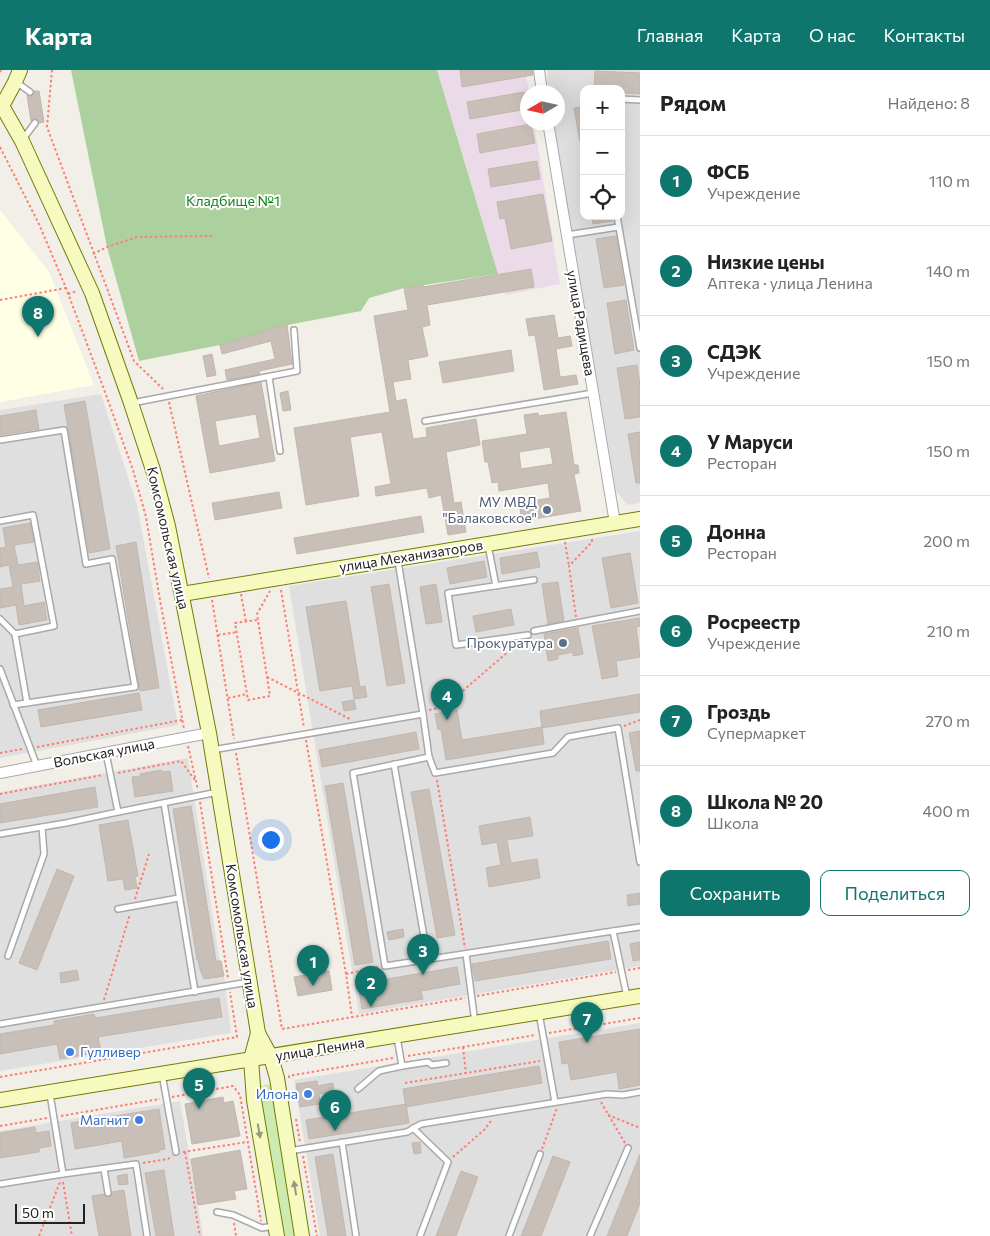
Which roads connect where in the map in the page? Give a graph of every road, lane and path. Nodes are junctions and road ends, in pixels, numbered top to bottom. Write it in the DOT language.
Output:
graph roads {
  1 [pos="539,70"];
  2 [pos="17,76"];
  3 [pos="541,85"];
  4 [pos="30,92"];
  5 [pos="625,99"];
  6 [pos="640,100"];
  7 [pos="1,106"];
  8 [pos="35,123"];
  9 [pos="549,130"];
  10 [pos="22,141"];
  11 [pos="0,147"];
  12 [pos="617,220"];
  13 [pos="618,227"];
  14 [pos="566,235"];
  15 [pos="212,236"];
  16 [pos="93,254"];
  17 [pos="66,288"];
  18 [pos="0,300"];
  19 [pos="294,330"];
  20 [pos="640,348"];
  21 [pos="269,377"];
  22 [pos="593,393"];
  23 [pos="131,403"];
  24 [pos="425,421"];
  25 [pos="0,440"];
  26 [pos="280,451"];
  27 [pos="640,519"];
  28 [pos="0,521"];
  29 [pos="615,523"];
  30 [pos="592,535"];
  31 [pos="564,540"];
  32 [pos="488,544"];
  33 [pos="398,558"];
  34 [pos="569,566"];
  35 [pos="534,580"];
  36 [pos="276,582"];
  37 [pos="496,586"];
  38 [pos="241,592"];
  39 [pos="182,594"];
  40 [pos="640,611"];
  41 [pos="576,618"];
  42 [pos="0,619"];
  43 [pos="257,620"];
  44 [pos="246,622"];
  45 [pos="534,631"];
  46 [pos="237,632"];
  47 [pos="15,634"];
  48 [pos="218,635"];
  49 [pos="528,635"];
  50 [pos="0,669"];
  51 [pos="267,677"];
  52 [pos="298,693"];
  53 [pos="247,694"];
  54 [pos="228,698"];
  55 [pos="27,703"];
  56 [pos="13,705"];
  57 [pos="422,713"];
  58 [pos="182,720"];
  59 [pos="640,720"];
  60 [pos="361,724"];
  61 [pos="618,728"];
  62 [pos="209,733"];
  63 [pos="305,734"];
  64 [pos="186,738"];
  65 [pos="30,748"];
  66 [pos="211,750"];
  67 [pos="0,753"];
  68 [pos="106,753"];
  69 [pos="430,757"];
  70 [pos="394,764"];
  71 [pos="37,766"];
  72 [pos="0,773"];
  73 [pos="435,773"];
  74 [pos="218,792"];
  75 [pos="199,796"];
  76 [pos="164,803"];
  77 [pos="118,812"];
  78 [pos="42,827"];
  79 [pos="0,834"];
  80 [pos="149,854"];
  81 [pos="640,862"];
  82 [pos="179,898"];
  83 [pos="132,906"];
  84 [pos="118,909"];
  85 [pos="640,927"];
  86 [pos="613,931"];
  87 [pos="466,947"];
  88 [pos="466,954"];
  89 [pos="8,956"];
  90 [pos="428,960"];
  91 [pos="384,966"];
  92 [pos="640,968"];
  93 [pos="622,971"];
  94 [pos="346,974"];
  95 [pos="250,982"];
  96 [pos="230,986"];
  97 [pos="195,992"];
  98 [pos="472,997"];
  99 [pos="634,997"];
  100 [pos="102,1007"];
  101 [pos="539,1012"];
  102 [pos="352,1017"];
  103 [pos="640,1018"];
  104 [pos="475,1023"];
  105 [pos="0,1024"];
  106 [pos="282,1029"];
  107 [pos="258,1033"];
  108 [pos="543,1034"];
  109 [pos="397,1036"];
  110 [pos="463,1047"];
  111 [pos="271,1056"];
  112 [pos="400,1057"];
  113 [pos="251,1059"];
  114 [pos="548,1060"];
  115 [pos="446,1063"];
  116 [pos="402,1066"];
  117 [pos="466,1073"];
  118 [pos="162,1074"];
  119 [pos="0,1076"];
  120 [pos="289,1076"];
  121 [pos="405,1083"];
  122 [pos="358,1089"];
  123 [pos="50,1092"];
  124 [pos="640,1092"];
  125 [pos="597,1096"];
  126 [pos="166,1098"];
  127 [pos="0,1100"];
  128 [pos="557,1102"];
  129 [pos="498,1111"];
  130 [pos="608,1114"];
  131 [pos="54,1117"];
  132 [pos="0,1126"];
  133 [pos="413,1128"];
  134 [pos="640,1128"];
  135 [pos="248,1141"];
  136 [pos="342,1142"];
  137 [pos="628,1148"];
  138 [pos="289,1151"];
  139 [pos="176,1152"];
  140 [pos="185,1152"];
  141 [pos="540,1154"];
  142 [pos="448,1162"];
  143 [pos="136,1164"];
  144 [pos="104,1169"];
  145 [pos="63,1174"];
  146 [pos="0,1184"];
  147 [pos="108,1193"];
  148 [pos="217,1212"];
  149 [pos="233,1216"];
  150 [pos="271,1230"];
  151 [pos="40,1236"];
  152 [pos="72,1236"];
  153 [pos="147,1236"];
  154 [pos="200,1236"];
  155 [pos="236,1236"];
  156 [pos="302,1236"];
  157 [pos="356,1236"];
  158 [pos="420,1236"];
  159 [pos="509,1236"];
  160 [pos="590,1236"];
  1 -- 3 [label="street"];
  2 -- 4 [label="lane"];
  2 -- 7 [label="main road, Комсомольская улица"];
  5 -- 6 [label="lane"];
  7 -- 10 [label="main road, Комсомольская улица"];
  8 -- 10 [label="lane"];
  9 -- 14 [label="street, улица Радищева"];
  10 -- 23 [label="main road, Комсомольская улица"];
  11 -- 17 [label="path"];
  12 -- 13 [label="lane"];
  13 -- 14 [label="lane"];
  13 -- 20 [label="lane"];
  14 -- 22 [label="street, улица Радищева"];
  15 -- 16 [label="path"];
  17 -- 18 [label="path"];
  17 -- 58 [label="path"];
  19 -- 21 [label="lane"];
  21 -- 23 [label="lane"];
  21 -- 26 [label="lane"];
  22 -- 24 [label="lane"];
  22 -- 29 [label="street, улица Радищева"];
  23 -- 39 [label="main road, Комсомольская улица"];
  25 -- 55 [label="lane"];
  27 -- 29 [label="main road, улица Механизаторов"];
  28 -- 47 [label="lane"];
  29 -- 32 [label="main road, улица Механизаторов"];
  30 -- 34 [label="path"];
  31 -- 34 [label="path"];
  32 -- 33 [label="main road, улица Механизаторов"];
  32 -- 37 [label="lane"];
  33 -- 36 [label="main road, улица Механизаторов"];
  33 -- 57 [label="lane"];
  34 -- 41 [label="path"];
  35 -- 37 [label="lane"];
  36 -- 39 [label="main road, улица Механизаторов"];
  36 -- 43 [label="path"];
  36 -- 52 [label="path"];
  37 -- 49 [label="lane"];
  38 -- 44 [label="path"];
  39 -- 62 [label="main road, Комсомольская улица"];
  40 -- 45 [label="lane"];
  42 -- 47 [label="lane"];
  43 -- 44 [label="path"];
  43 -- 51 [label="path"];
  44 -- 46 [label="path"];
  46 -- 48 [label="path"];
  46 -- 53 [label="path"];
  47 -- 55 [label="lane"];
  49 -- 57 [label="path"];
  50 -- 56 [label="lane"];
  51 -- 52 [label="path"];
  51 -- 53 [label="path"];
  52 -- 60 [label="path"];
  52 -- 63 [label="path"];
  53 -- 54 [label="path"];
  55 -- 56 [label="lane"];
  56 -- 65 [label="lane"];
  57 -- 60 [label="lane"];
  57 -- 69 [label="lane"];
  58 -- 64 [label="path"];
  58 -- 65 [label="path"];
  59 -- 61 [label="path"];
  60 -- 63 [label="lane"];
  61 -- 73 [label="lane"];
  61 -- 81 [label="lane"];
  62 -- 64 [label="street, Вольская улица"];
  62 -- 66 [label="main road, Комсомольская улица"];
  63 -- 66 [label="lane"];
  63 -- 94 [label="path"];
  64 -- 68 [label="street, Вольская улица"];
  64 -- 75 [label="path"];
  65 -- 67 [label="path"];
  65 -- 71 [label="lane"];
  66 -- 74 [label="main road, Комсомольская улица"];
  68 -- 71 [label="street, Вольская улица"];
  68 -- 77 [label="lane"];
  69 -- 70 [label="lane"];
  69 -- 73 [label="lane"];
  70 -- 90 [label="lane"];
  70 -- 91 [label="lane"];
  71 -- 72 [label="street, Вольская улица"];
  73 -- 87 [label="path"];
  74 -- 75 [label="lane"];
  74 -- 95 [label="main road, Комсомольская улица"];
  75 -- 76 [label="lane"];
  75 -- 96 [label="path"];
  76 -- 77 [label="lane"];
  76 -- 82 [label="lane"];
  77 -- 78 [label="lane"];
  78 -- 79 [label="lane"];
  78 -- 89 [label="lane"];
  80 -- 83 [label="path"];
  82 -- 83 [label="lane"];
  82 -- 97 [label="lane"];
  83 -- 84 [label="lane"];
  83 -- 100 [label="path"];
  85 -- 86 [label="lane"];
  86 -- 88 [label="lane"];
  86 -- 93 [label="lane"];
  88 -- 90 [label="lane"];
  88 -- 98 [label="lane"];
  90 -- 91 [label="lane"];
  91 -- 94 [label="path"];
  92 -- 93 [label="path"];
  93 -- 98 [label="path"];
  93 -- 99 [label="lane"];
  94 -- 102 [label="path"];
  95 -- 96 [label="lane"];
  95 -- 107 [label="main road, Комсомольская улица"];
  96 -- 97 [label="lane"];
  96 -- 119 [label="path"];
  97 -- 100 [label="lane"];
  98 -- 102 [label="path"];
  98 -- 104 [label="lane"];
  99 -- 101 [label="main road, улица Ленина"];
  100 -- 105 [label="lane"];
  101 -- 104 [label="main road, улица Ленина"];
  101 -- 108 [label="lane"];
  102 -- 106 [label="path"];
  103 -- 108 [label="path"];
  104 -- 109 [label="main road, улица Ленина"];
  107 -- 111 [label="main road, Комсомольская улица"];
  107 -- 113 [label="main road, Комсомольская улица"];
  108 -- 110 [label="path"];
  108 -- 114 [label="lane"];
  109 -- 111 [label="main road, улица Ленина"];
  109 -- 112 [label="lane"];
  110 -- 112 [label="path"];
  110 -- 117 [label="path"];
  111 -- 113 [label="main road, улица Ленина"];
  111 -- 138 [label="main road, Комсомольская улица"];
  112 -- 116 [label="lane"];
  112 -- 120 [label="path"];
  113 -- 118 [label="main road, улица Ленина"];
  113 -- 150 [label="main road, Комсомольская улица, one-way"];
  114 -- 117 [label="path"];
  114 -- 128 [label="lane"];
  115 -- 116 [label="lane"];
  116 -- 122 [label="lane"];
  117 -- 121 [label="path"];
  118 -- 123 [label="main road, улица Ленина"];
  118 -- 126 [label="lane"];
  123 -- 127 [label="main road, улица Ленина"];
  123 -- 131 [label="lane"];
  124 -- 125 [label="lane"];
  125 -- 128 [label="lane"];
  125 -- 130 [label="path"];
  126 -- 131 [label="path"];
  126 -- 135 [label="path"];
  126 -- 139 [label="lane"];
  128 -- 129 [label="lane"];
  128 -- 141 [label="path"];
  129 -- 133 [label="lane"];
  129 -- 142 [label="path"];
  130 -- 134 [label="path"];
  130 -- 137 [label="path"];
  131 -- 132 [label="path"];
  131 -- 145 [label="lane"];
  133 -- 136 [label="lane"];
  133 -- 142 [label="lane"];
  135 -- 140 [label="path"];
  135 -- 150 [label="path"];
  136 -- 138 [label="lane"];
  136 -- 157 [label="lane"];
  137 -- 160 [label="lane"];
  156 -- 138 [label="main road, Комсомольская улица, one-way"];
  139 -- 140 [label="path"];
  139 -- 143 [label="path"];
  140 -- 154 [label="path"];
  141 -- 159 [label="lane"];
  142 -- 158 [label="lane"];
  143 -- 144 [label="lane"];
  143 -- 153 [label="lane"];
  144 -- 145 [label="lane"];
  144 -- 147 [label="lane"];
  145 -- 146 [label="lane"];
  148 -- 149 [label="lane"];
  149 -- 150 [label="lane"];
  149 -- 155 [label="path"];
  151 -- 152 [label="path"];
}
